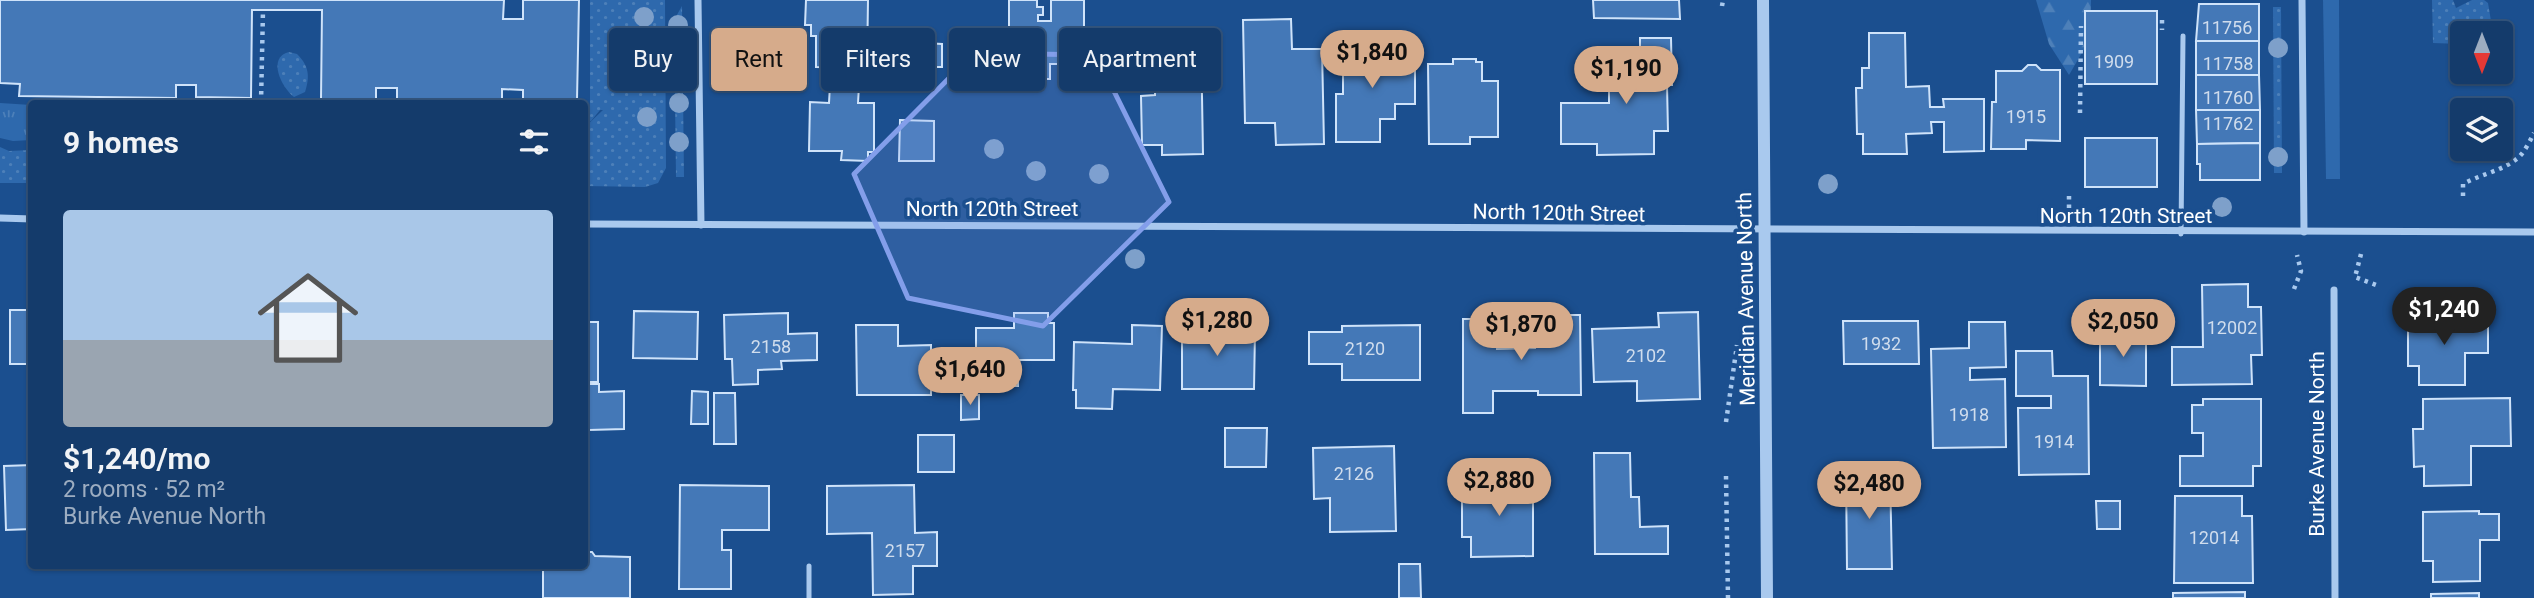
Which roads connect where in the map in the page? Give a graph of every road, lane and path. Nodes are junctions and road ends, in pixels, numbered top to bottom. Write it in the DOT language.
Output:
graph roads {
  1 [pos="698,0"];
  2 [pos="1763,0"];
  3 [pos="2302,0"];
  4 [pos="263,10"];
  5 [pos="2081,26"];
  6 [pos="2183,36"];
  7 [pos="261,100"];
  8 [pos="2080,113"];
  9 [pos="2534,133"];
  10 [pos="2463,196"];
  11 [pos="0,218"];
  12 [pos="28,219"];
  13 [pos="588,225"];
  14 [pos="701,225"];
  15 [pos="1765,232"];
  16 [pos="2304,232"];
  17 [pos="2534,232"];
  18 [pos="2181,234"];
  19 [pos="2363,254"];
  20 [pos="2295,256"];
  21 [pos="2379,286"];
  22 [pos="2294,289"];
  23 [pos="2333,290"];
  24 [pos="1737,345"];
  25 [pos="1726,422"];
  26 [pos="1726,476"];
  27 [pos="809,566"];
  28 [pos="810,598"];
  29 [pos="1728,598"];
  30 [pos="1767,598"];
  31 [pos="2335,598"];
  1 -- 14 [label="street"];
  2 -- 15 [label="street, Meridian Avenue North"];
  3 -- 16 [label="street"];
  4 -- 7 [label="path"];
  5 -- 8 [label="path"];
  6 -- 18 [label="lane"];
  9 -- 10 [label="path"];
  11 -- 12 [label="street"];
  13 -- 14 [label="street, North 120th Street"];
  14 -- 15 [label="street, North 120th Street"];
  15 -- 18 [label="street, North 120th Street"];
  15 -- 30 [label="street, Meridian Avenue North"];
  16 -- 17 [label="street, North 120th Street"];
  16 -- 18 [label="street, North 120th Street"];
  19 -- 21 [label="path"];
  20 -- 22 [label="path"];
  23 -- 31 [label="street, Burke Avenue North"];
  24 -- 25 [label="path"];
  26 -- 29 [label="path"];
  27 -- 28 [label="lane"];
}
